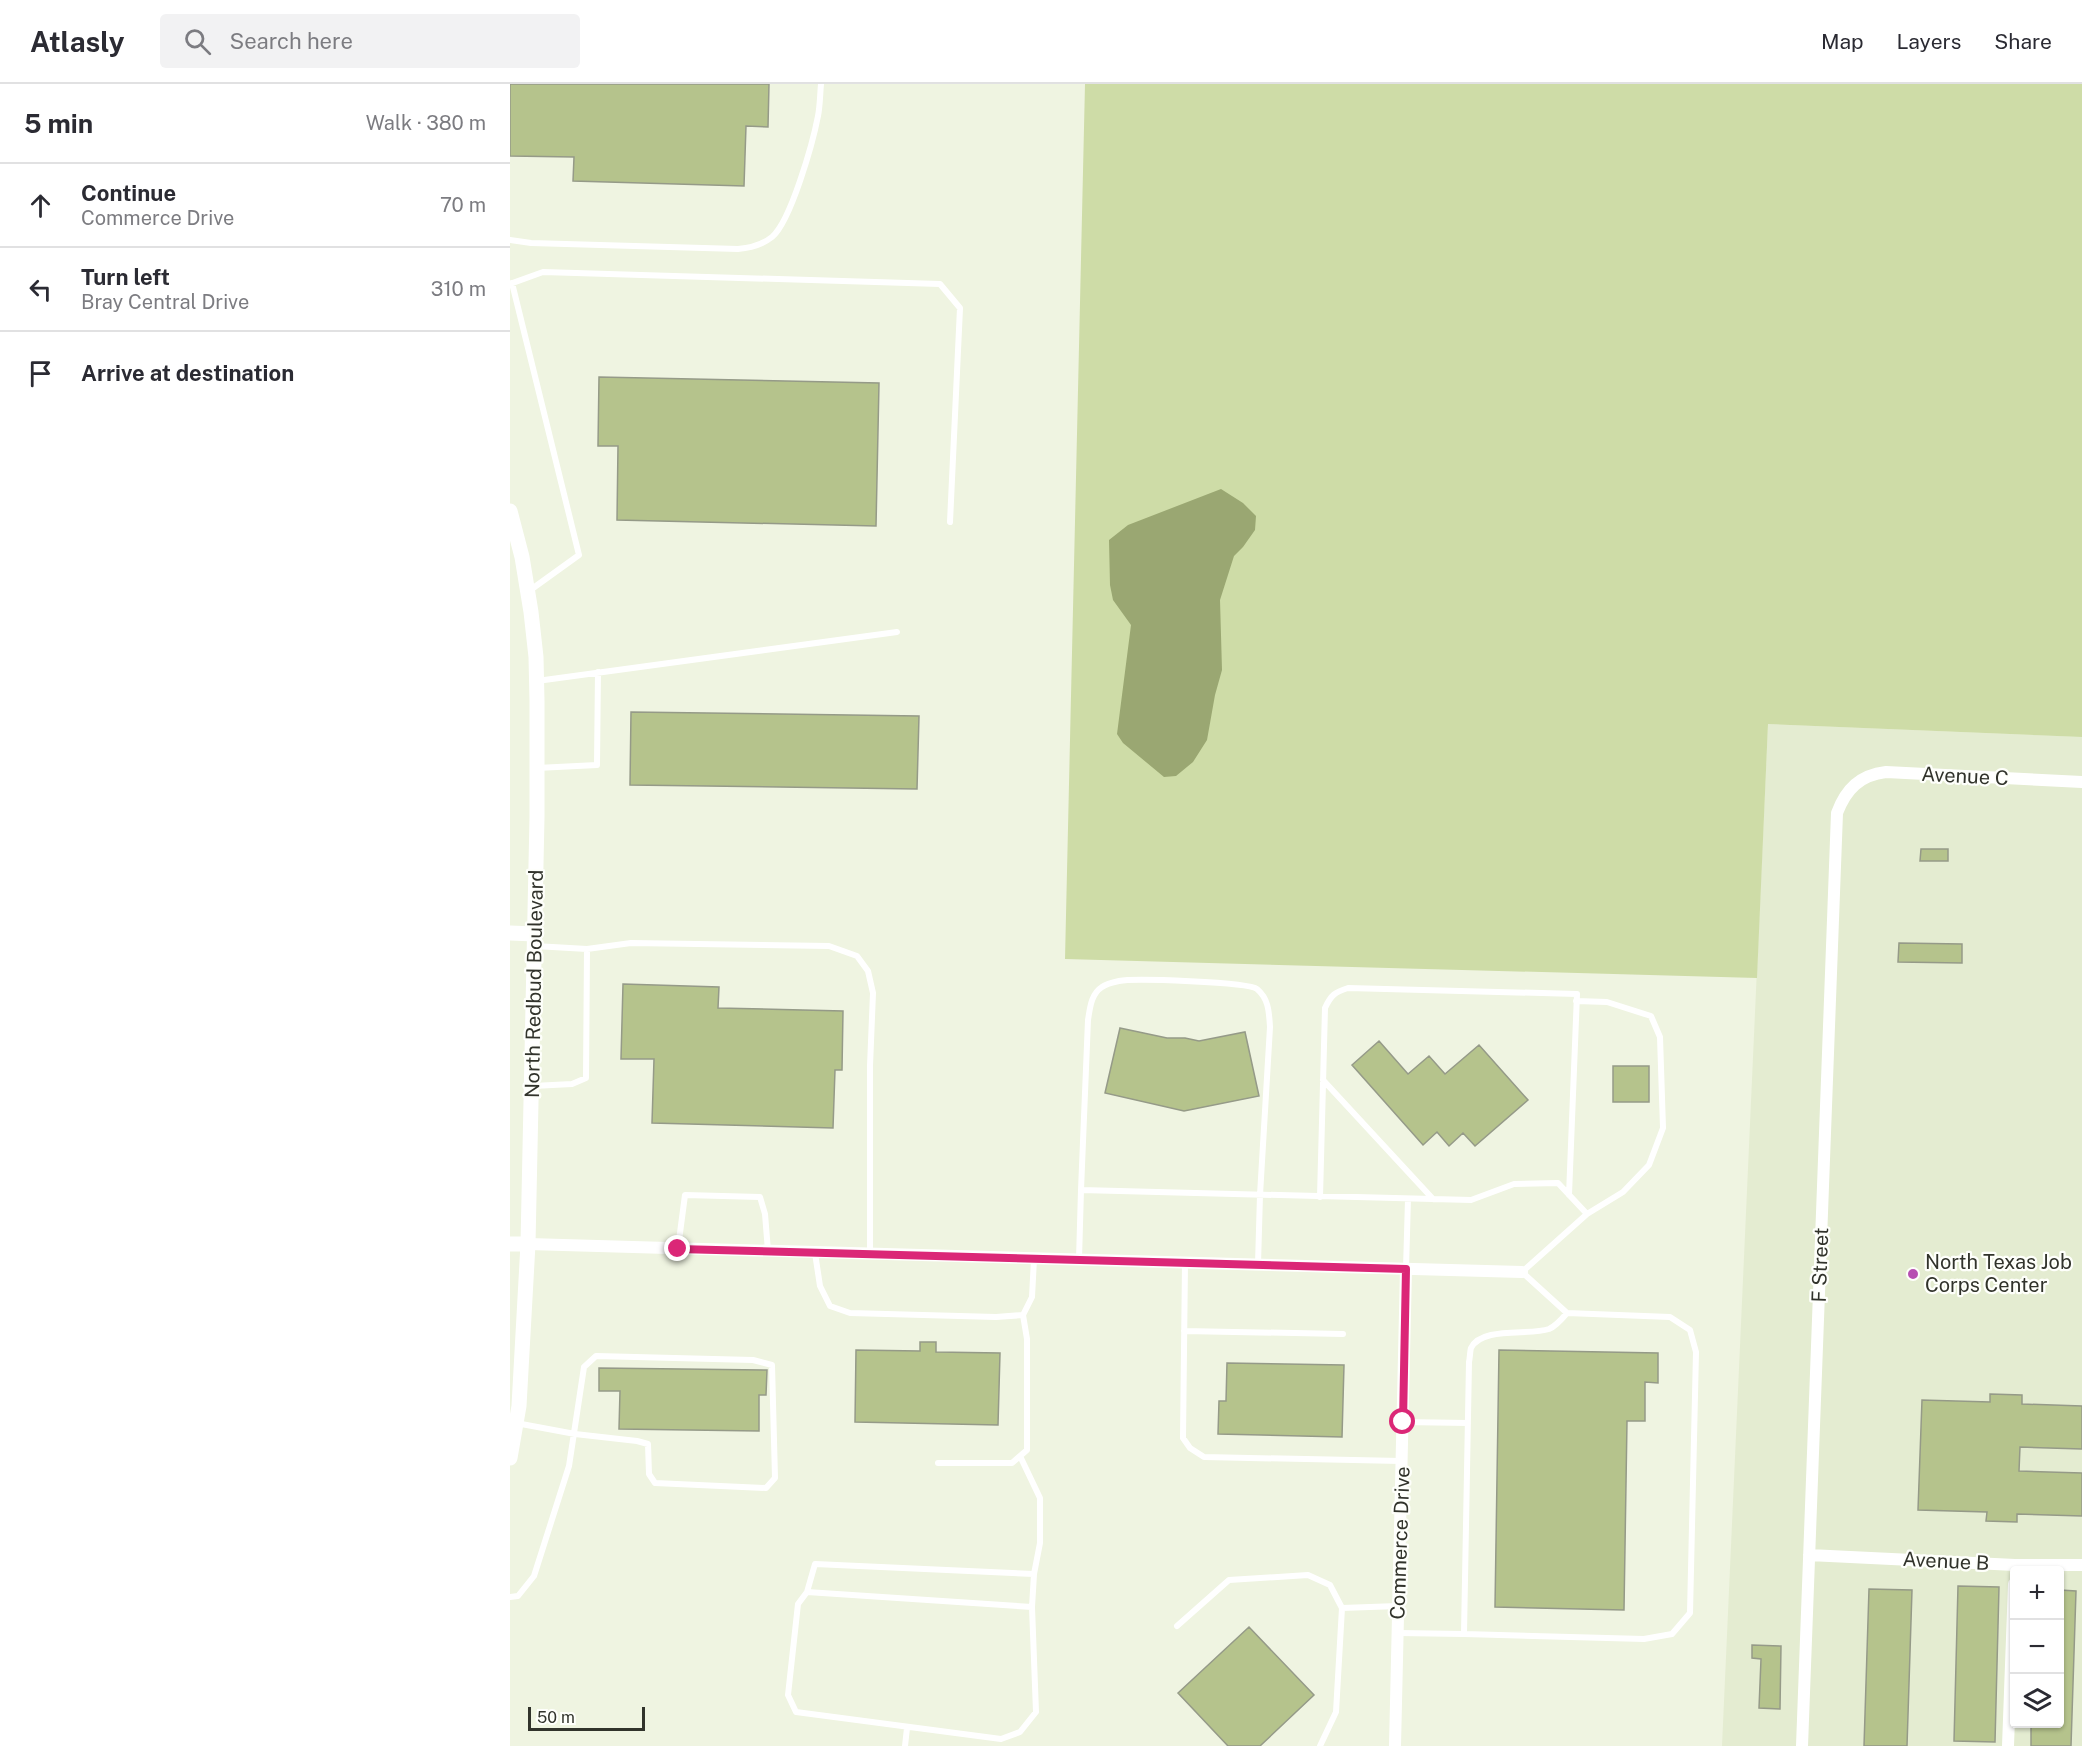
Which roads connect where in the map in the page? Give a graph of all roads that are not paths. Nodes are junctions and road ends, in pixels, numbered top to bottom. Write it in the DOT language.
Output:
graph roads {
  1 [pos="821,84"];
  2 [pos="510,240"];
  3 [pos="511,283"];
  4 [pos="510,511"];
  5 [pos="950,522"];
  6 [pos="521,582"];
  7 [pos="897,632"];
  8 [pos="598,672"];
  9 [pos="536,681"];
  10 [pos="537,768"];
  11 [pos="2082,782"];
  12 [pos="1852,787"];
  13 [pos="510,933"];
  14 [pos="535,940"];
  15 [pos="587,949"];
  16 [pos="1576,1001"];
  17 [pos="1323,1079"];
  18 [pos="532,1086"];
  19 [pos="1081,1190"];
  20 [pos="1260,1195"];
  21 [pos="1569,1195"];
  22 [pos="1320,1197"];
  23 [pos="1408,1199"];
  24 [pos="1433,1199"];
  25 [pos="1587,1214"];
  26 [pos="510,1244"];
  27 [pos="528,1244"];
  28 [pos="678,1249"];
  29 [pos="768,1251"];
  30 [pos="815,1252"];
  31 [pos="870,1253"];
  32 [pos="1034,1258"];
  33 [pos="1079,1260"];
  34 [pos="1185,1263"];
  35 [pos="1258,1265"];
  36 [pos="1406,1269"];
  37 [pos="1522,1272"];
  38 [pos="1567,1313"];
  39 [pos="1023,1315"];
  40 [pos="1184,1331"];
  41 [pos="1343,1334"];
  42 [pos="1403,1422"];
  43 [pos="516,1423"];
  44 [pos="1468,1423"];
  45 [pos="574,1434"];
  46 [pos="1020,1456"];
  47 [pos="510,1458"];
  48 [pos="1402,1461"];
  49 [pos="938,1463"];
  50 [pos="1809,1555"];
  51 [pos="2082,1565"];
  52 [pos="2060,1566"];
  53 [pos="2010,1568"];
  54 [pos="1034,1574"];
  55 [pos="807,1593"];
  56 [pos="510,1597"];
  57 [pos="1398,1606"];
  58 [pos="1032,1607"];
  59 [pos="1342,1608"];
  60 [pos="2013,1620"];
  61 [pos="1177,1626"];
  62 [pos="1398,1633"];
  63 [pos="1464,1634"];
  64 [pos="908,1728"];
  65 [pos="905,1746"];
  66 [pos="1320,1746"];
  67 [pos="1395,1746"];
  68 [pos="1802,1746"];
  69 [pos="2008,1746"];
  1 -- 2 [label="lane"];
  3 -- 5 [label="lane"];
  3 -- 6 [label="lane"];
  4 -- 6 [label="street, North Redbud Boulevard"];
  6 -- 9 [label="street, North Redbud Boulevard"];
  7 -- 8 [label="lane"];
  8 -- 9 [label="lane"];
  8 -- 10 [label="lane"];
  9 -- 10 [label="street, North Redbud Boulevard"];
  10 -- 14 [label="street, North Redbud Boulevard"];
  11 -- 12 [label="street, Avenue C"];
  12 -- 50 [label="street, F Street"];
  13 -- 14 [label="street"];
  14 -- 15 [label="lane"];
  14 -- 18 [label="street, North Redbud Boulevard"];
  15 -- 18 [label="lane"];
  15 -- 31 [label="lane"];
  16 -- 17 [label="lane"];
  16 -- 21 [label="lane"];
  16 -- 25 [label="lane"];
  17 -- 22 [label="lane"];
  17 -- 24 [label="lane"];
  18 -- 27 [label="street, North Redbud Boulevard"];
  19 -- 20 [label="lane"];
  19 -- 20 [label="lane"];
  19 -- 33 [label="lane"];
  20 -- 22 [label="lane"];
  20 -- 35 [label="lane"];
  21 -- 24 [label="lane"];
  21 -- 25 [label="lane"];
  22 -- 23 [label="lane"];
  23 -- 24 [label="lane"];
  23 -- 36 [label="lane"];
  25 -- 37 [label="lane"];
  26 -- 27 [label="street"];
  27 -- 28 [label="street"];
  27 -- 43 [label="street, North Redbud Boulevard"];
  28 -- 29 [label="street"];
  28 -- 29 [label="lane"];
  29 -- 30 [label="street"];
  30 -- 31 [label="street"];
  30 -- 39 [label="lane"];
  31 -- 32 [label="street"];
  32 -- 33 [label="street"];
  32 -- 39 [label="lane"];
  33 -- 34 [label="street"];
  34 -- 35 [label="street"];
  34 -- 40 [label="lane"];
  35 -- 36 [label="street"];
  36 -- 37 [label="street"];
  36 -- 42 [label="street, Commerce Drive"];
  37 -- 38 [label="lane"];
  38 -- 44 [label="lane"];
  38 -- 63 [label="lane"];
  39 -- 46 [label="lane"];
  40 -- 41 [label="lane"];
  40 -- 48 [label="lane"];
  42 -- 44 [label="lane"];
  42 -- 48 [label="street, Commerce Drive"];
  43 -- 45 [label="lane"];
  43 -- 47 [label="street, North Redbud Boulevard"];
  44 -- 63 [label="lane"];
  45 -- 45 [label="lane"];
  45 -- 56 [label="lane"];
  46 -- 49 [label="lane"];
  46 -- 54 [label="lane"];
  48 -- 57 [label="street, Commerce Drive"];
  50 -- 53 [label="street, Avenue B"];
  50 -- 68 [label="street, F Street"];
  51 -- 52 [label="street, Avenue B"];
  54 -- 55 [label="lane"];
  54 -- 58 [label="lane"];
  55 -- 58 [label="lane"];
  55 -- 64 [label="lane"];
  57 -- 59 [label="lane"];
  57 -- 62 [label="street, Commerce Drive"];
  58 -- 64 [label="lane"];
  59 -- 61 [label="lane"];
  59 -- 66 [label="lane"];
  60 -- 69 [label="street"];
  62 -- 63 [label="lane"];
  62 -- 67 [label="street, Commerce Drive"];
  64 -- 65 [label="lane"];
}
